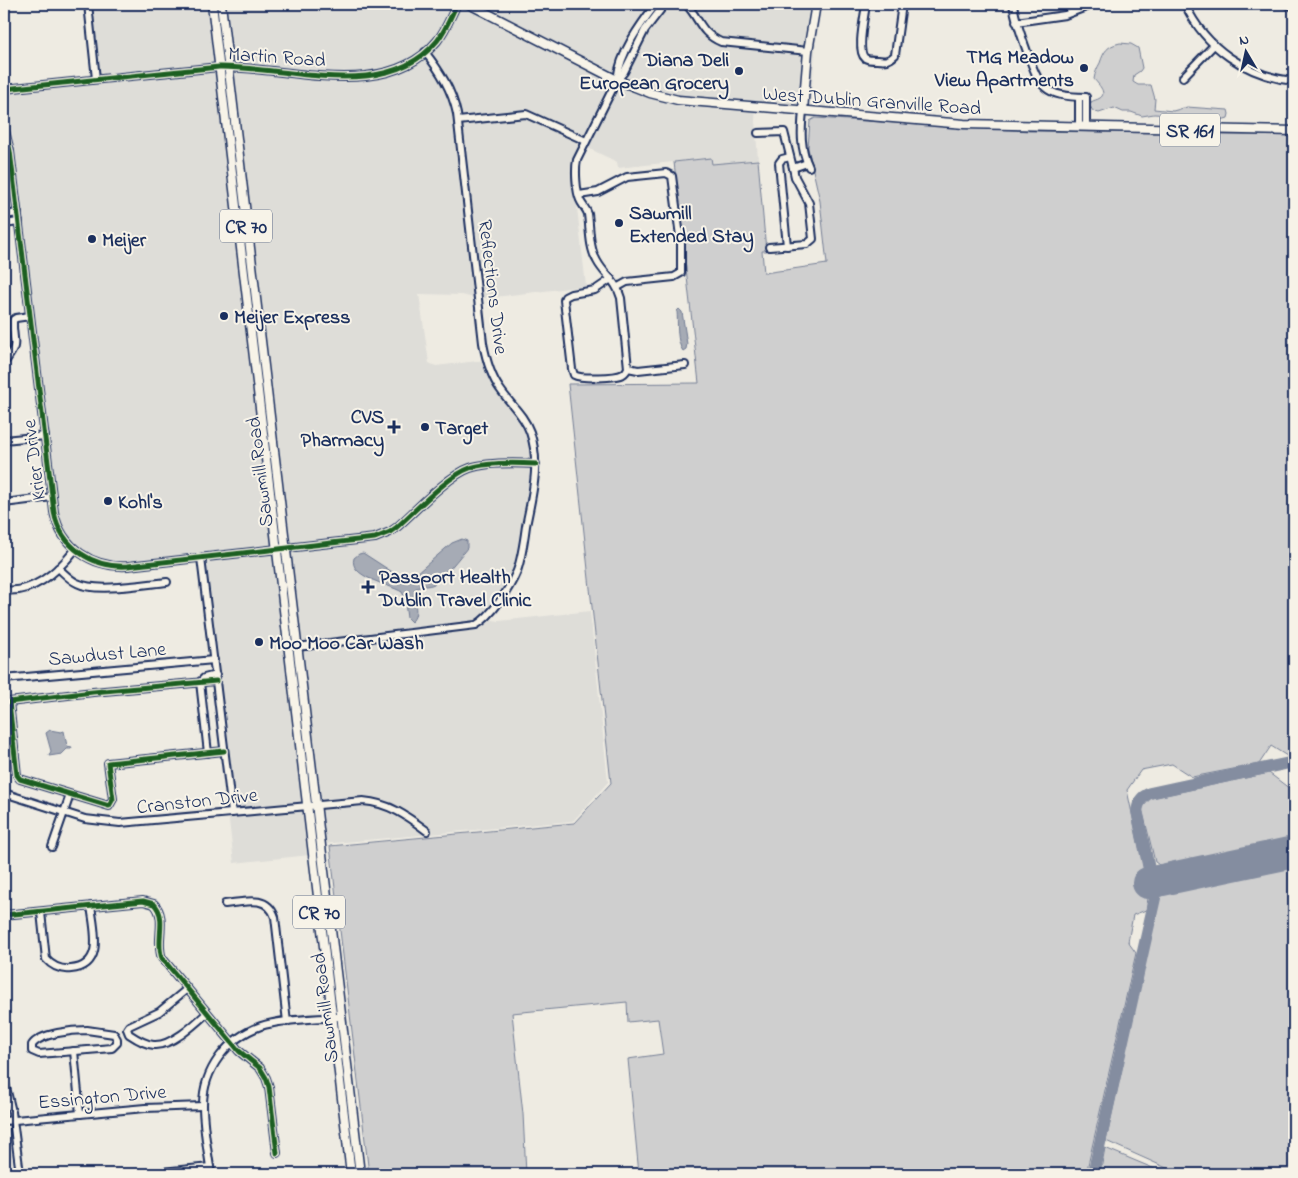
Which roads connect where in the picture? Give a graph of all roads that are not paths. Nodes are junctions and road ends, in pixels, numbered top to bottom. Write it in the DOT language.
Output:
graph roads {
  1 [pos="88,4"];
  2 [pos="212,4"];
  3 [pos="221,4"];
  4 [pos="457,4"];
  5 [pos="469,4"];
  6 [pos="656,4"];
  7 [pos="665,4"];
  8 [pos="686,4"];
  9 [pos="816,4"];
  10 [pos="866,4"];
  11 [pos="902,4"];
  12 [pos="1013,4"];
  13 [pos="1094,4"];
  14 [pos="1186,4"];
  15 [pos="1286,4"];
  16 [pos="1294,7"];
  17 [pos="1016,22"];
  18 [pos="1214,45"];
  19 [pos="808,51"];
  20 [pos="425,52"];
  21 [pos="219,67"];
  22 [pos="228,67"];
  23 [pos="1184,77"];
  24 [pos="96,80"];
  25 [pos="617,80"];
  26 [pos="1294,81"];
  27 [pos="4,89"];
  28 [pos="803,110"];
  29 [pos="458,121"];
  30 [pos="4,127"];
  31 [pos="1083,127"];
  32 [pos="1294,131"];
  33 [pos="758,133"];
  34 [pos="586,141"];
  35 [pos="790,157"];
  36 [pos="793,168"];
  37 [pos="579,195"];
  38 [pos="18,213"];
  39 [pos="4,216"];
  40 [pos="19,222"];
  41 [pos="4,224"];
  42 [pos="787,246"];
  43 [pos="769,247"];
  44 [pos="610,279"];
  45 [pos="618,287"];
  46 [pos="30,316"];
  47 [pos="4,363"];
  48 [pos="685,366"];
  49 [pos="628,368"];
  50 [pos="45,436"];
  51 [pos="4,440"];
  52 [pos="536,464"];
  53 [pos="52,497"];
  54 [pos="4,503"];
  55 [pos="285,549"];
  56 [pos="75,550"];
  57 [pos="276,550"];
  58 [pos="201,558"];
  59 [pos="58,568"];
  60 [pos="167,582"];
  61 [pos="4,590"];
  62 [pos="297,647"];
  63 [pos="214,660"];
  64 [pos="216,678"];
  65 [pos="4,679"];
  66 [pos="200,682"];
  67 [pos="224,752"];
  68 [pos="208,753"];
  69 [pos="4,793"];
  70 [pos="70,796"];
  71 [pos="315,805"];
  72 [pos="307,806"];
  73 [pos="63,812"];
  74 [pos="232,813"];
  75 [pos="427,831"];
  76 [pos="52,847"];
  77 [pos="225,904"];
  78 [pos="91,906"];
  79 [pos="41,912"];
  80 [pos="4,915"];
  81 [pos="187,989"];
  82 [pos="207,1013"];
  83 [pos="341,1017"];
  84 [pos="332,1018"];
  85 [pos="288,1022"];
  86 [pos="232,1043"];
  87 [pos="74,1051"];
  88 [pos="4,1078"];
  89 [pos="203,1106"];
  90 [pos="80,1114"];
  91 [pos="13,1120"];
  92 [pos="4,1121"];
  93 [pos="277,1152"];
  94 [pos="210,1171"];
  95 [pos="20,1174"];
  96 [pos="143,1174"];
  97 [pos="351,1174"];
  98 [pos="360,1174"];
  1 -- 24 [label="street"];
  2 -- 21 [label="main road, Sawmill Road / CR 70"];
  3 -- 22 [label="main road, Sawmill Road / CR 70"];
  4 -- 20 [label="street, Martin Road"];
  5 -- 25 [label="main road, West Dublin Granville Road / SR 161"];
  6 -- 25 [label="street"];
  7 -- 25 [label="street"];
  8 -- 19 [label="street"];
  9 -- 19 [label="main road"];
  10 -- 11 [label="street"];
  12 -- 17 [label="street"];
  13 -- 17 [label="street"];
  14 -- 18 [label="street"];
  15 -- 16 [label="street"];
  17 -- 31 [label="street"];
  18 -- 23 [label="street"];
  18 -- 26 [label="street"];
  19 -- 28 [label="main road"];
  20 -- 22 [label="street, Martin Road"];
  20 -- 29 [label="street, Reflections Drive"];
  21 -- 22 [label="street, Martin Road"];
  21 -- 24 [label="street, Martin Road"];
  21 -- 57 [label="main road, Sawmill Road / CR 70"];
  22 -- 55 [label="main road, Sawmill Road / CR 70"];
  24 -- 27 [label="street, Martin Road"];
  25 -- 28 [label="main road, West Dublin Granville Road / SR 161"];
  25 -- 34 [label="street"];
  28 -- 31 [label="main road, West Dublin Granville Road / SR 161"];
  28 -- 36 [label="street"];
  29 -- 34 [label="street"];
  29 -- 52 [label="street, Reflections Drive"];
  30 -- 38 [label="street, Krier Drive"];
  31 -- 32 [label="main road, West Dublin Granville Road / SR 161"];
  33 -- 35 [label="street"];
  34 -- 37 [label="street"];
  35 -- 36 [label="street"];
  35 -- 42 [label="street"];
  36 -- 42 [label="street"];
  37 -- 44 [label="street"];
  37 -- 45 [label="street"];
  38 -- 39 [label="street"];
  38 -- 40 [label="street, Krier Drive"];
  40 -- 41 [label="street"];
  40 -- 46 [label="street, Krier Drive"];
  42 -- 43 [label="street"];
  44 -- 45 [label="street"];
  44 -- 49 [label="street"];
  45 -- 49 [label="street"];
  46 -- 47 [label="street"];
  46 -- 50 [label="street, Krier Drive"];
  48 -- 49 [label="street"];
  50 -- 51 [label="street"];
  50 -- 53 [label="street, Krier Drive"];
  52 -- 55 [label="street, Krier Drive"];
  52 -- 62 [label="street, Reflections Drive"];
  53 -- 54 [label="street"];
  53 -- 56 [label="street, Krier Drive"];
  55 -- 57 [label="street, Krier Drive"];
  55 -- 62 [label="main road, Sawmill Road / CR 70"];
  56 -- 58 [label="street, Krier Drive"];
  56 -- 59 [label="street"];
  57 -- 58 [label="street, Krier Drive"];
  57 -- 72 [label="main road, Sawmill Road / CR 70"];
  58 -- 63 [label="street"];
  59 -- 60 [label="street"];
  59 -- 61 [label="street"];
  62 -- 71 [label="main road, Sawmill Road / CR 70"];
  63 -- 64 [label="street"];
  63 -- 65 [label="street, Sawdust Lane"];
  64 -- 66 [label="street"];
  64 -- 67 [label="street"];
  66 -- 68 [label="street"];
  66 -- 70 [label="street"];
  67 -- 68 [label="street"];
  67 -- 74 [label="street"];
  68 -- 70 [label="street"];
  69 -- 73 [label="street, Cranston Drive"];
  70 -- 73 [label="street"];
  71 -- 72 [label="street"];
  71 -- 75 [label="street"];
  71 -- 83 [label="main road, Sawmill Road / CR 70"];
  72 -- 74 [label="street, Cranston Drive"];
  72 -- 84 [label="main road, Sawmill Road / CR 70"];
  73 -- 74 [label="street, Cranston Drive"];
  73 -- 76 [label="street"];
  77 -- 85 [label="street"];
  78 -- 79 [label="street"];
  78 -- 79 [label="street"];
  78 -- 81 [label="street"];
  79 -- 80 [label="street"];
  81 -- 82 [label="street"];
  81 -- 82 [label="street"];
  82 -- 86 [label="street"];
  83 -- 84 [label="street"];
  83 -- 98 [label="main road, Sawmill Road / CR 70"];
  84 -- 85 [label="street"];
  84 -- 97 [label="main road, Sawmill Road / CR 70"];
  85 -- 86 [label="street"];
  86 -- 89 [label="street"];
  86 -- 93 [label="street"];
  87 -- 87 [label="street"];
  87 -- 90 [label="street"];
  88 -- 91 [label="street"];
  89 -- 90 [label="street, Essington Drive"];
  89 -- 94 [label="street"];
  90 -- 91 [label="street, Essington Drive"];
  91 -- 92 [label="street, Essington Drive"];
  91 -- 95 [label="street"];
  94 -- 96 [label="street"];
}
